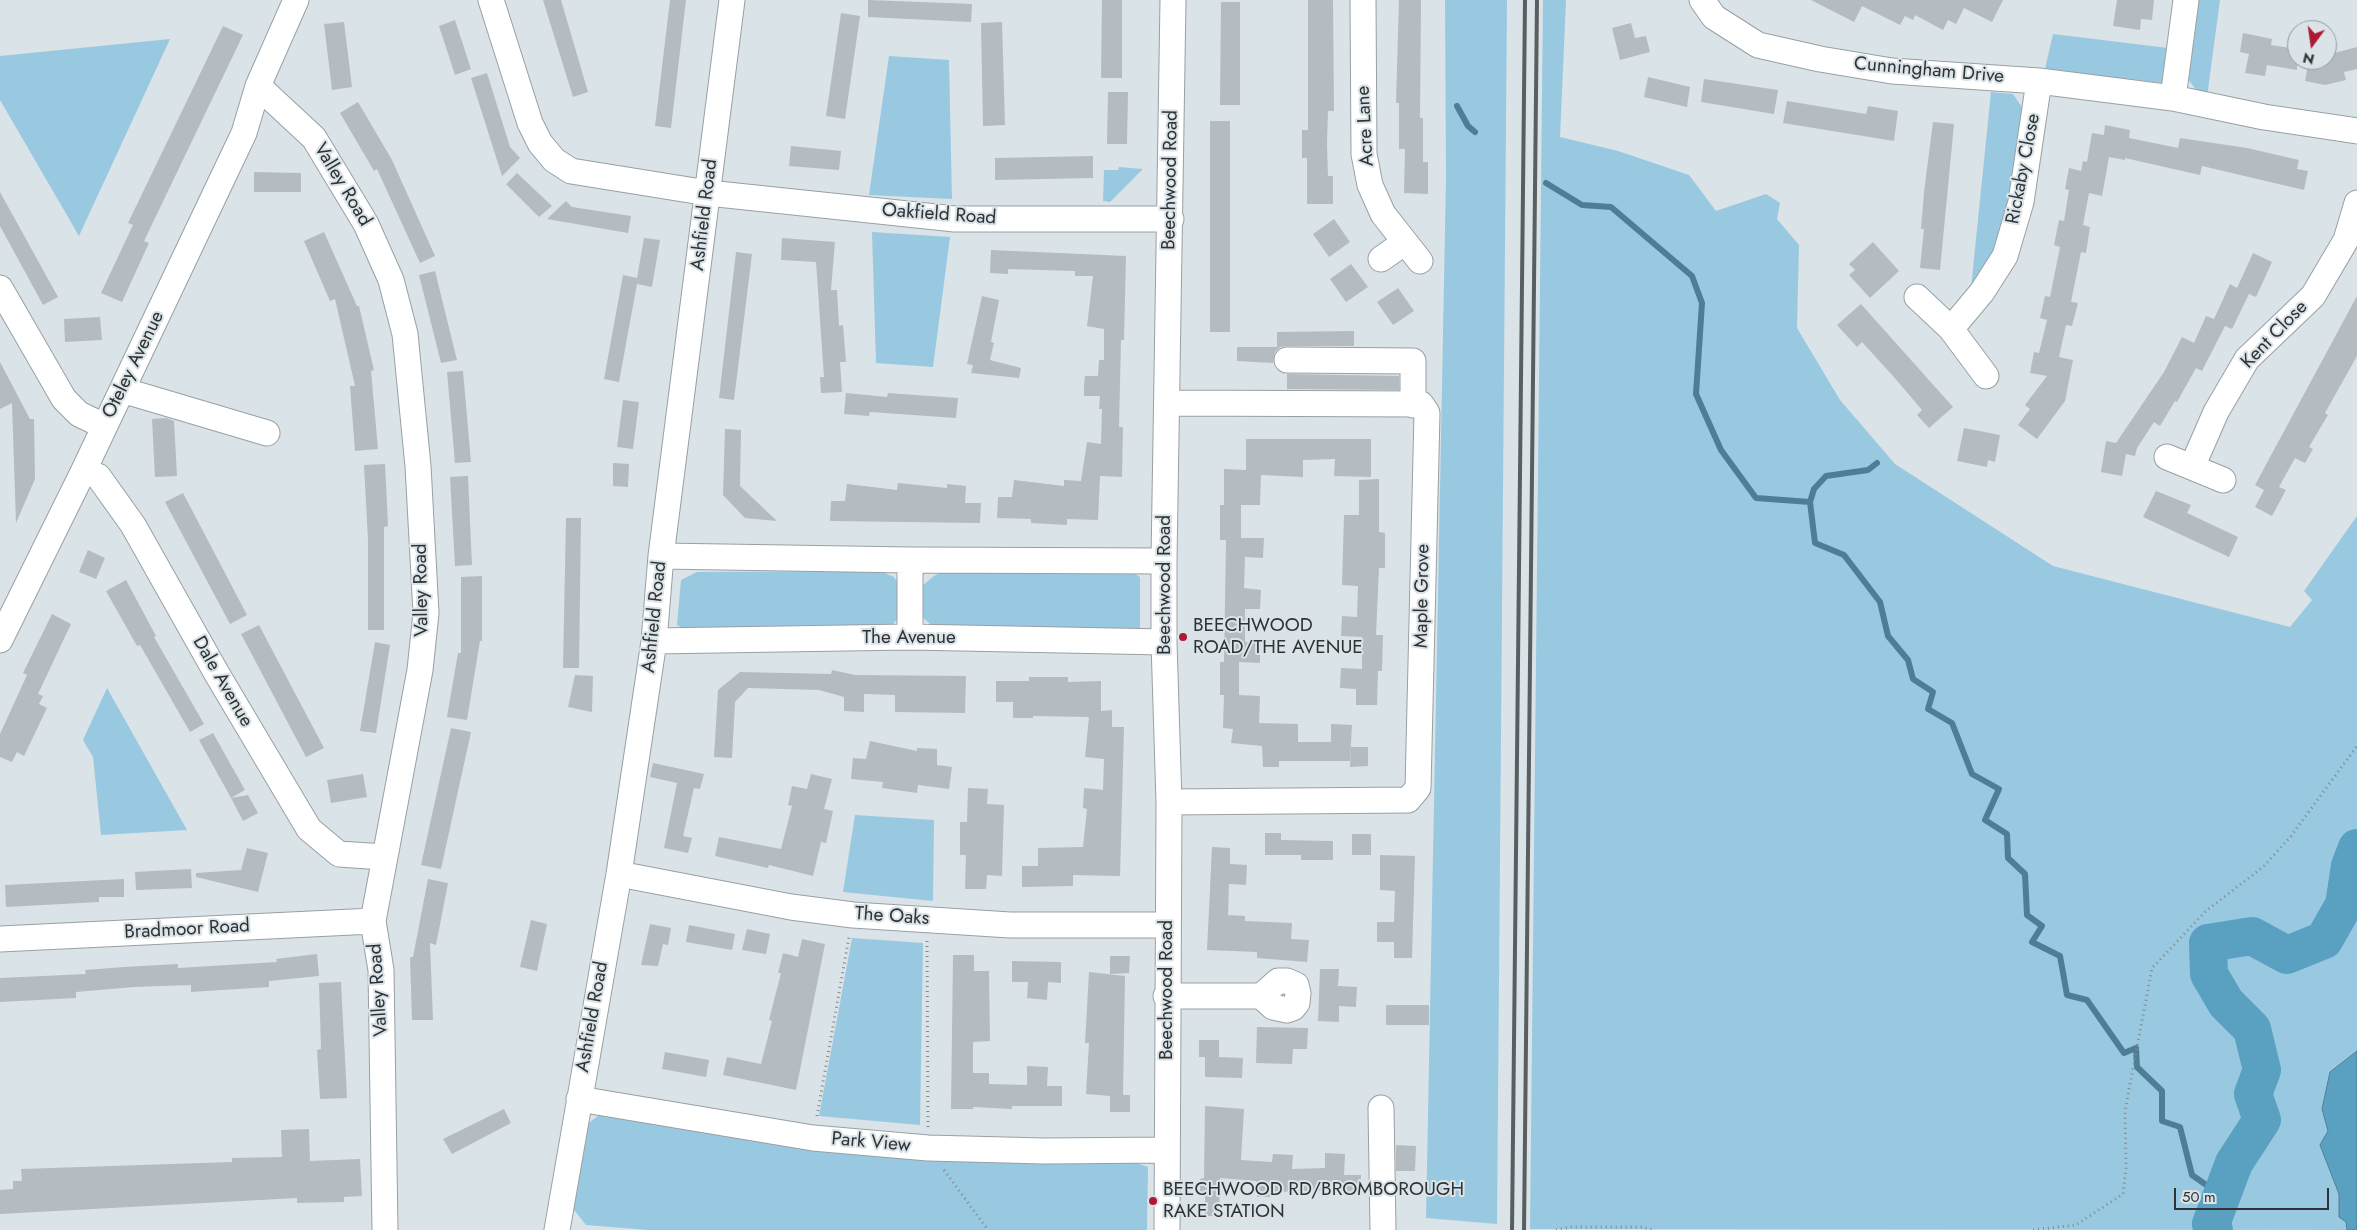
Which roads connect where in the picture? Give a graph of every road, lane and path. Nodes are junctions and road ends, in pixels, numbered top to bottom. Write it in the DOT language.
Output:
graph roads {
  1 [pos="296,0"];
  2 [pos="491,0"];
  3 [pos="732,0"];
  4 [pos="1173,0"];
  5 [pos="1363,0"];
  6 [pos="1702,0"];
  7 [pos="2186,0"];
  8 [pos="2039,81"];
  9 [pos="258,86"];
  10 [pos="2173,98"];
  11 [pos="2357,131"];
  12 [pos="708,193"];
  13 [pos="2357,203"];
  14 [pos="1171,219"];
  15 [pos="1381,260"];
  16 [pos="0,288"];
  17 [pos="1917,297"];
  18 [pos="1951,328"];
  19 [pos="1287,360"];
  20 [pos="1986,376"];
  21 [pos="122,390"];
  22 [pos="1167,403"];
  23 [pos="1413,405"];
  24 [pos="104,426"];
  25 [pos="267,434"];
  26 [pos="2167,457"];
  27 [pos="2192,467"];
  28 [pos="83,472"];
  29 [pos="2223,480"];
  30 [pos="661,556"];
  31 [pos="910,560"];
  32 [pos="1164,561"];
  33 [pos="910,637"];
  34 [pos="0,640"];
  35 [pos="654,641"];
  36 [pos="1164,642"];
  37 [pos="2357,746"];
  38 [pos="1169,802"];
  39 [pos="384,857"];
  40 [pos="619,874"];
  41 [pos="853,915"];
  42 [pos="927,920"];
  43 [pos="373,921"];
  44 [pos="1168,925"];
  45 [pos="0,939"];
  46 [pos="1166,996"];
  47 [pos="1261,996"];
  48 [pos="579,1099"];
  49 [pos="1382,1108"];
  50 [pos="813,1138"];
  51 [pos="928,1148"];
  52 [pos="1167,1150"];
  53 [pos="385,1230"];
  54 [pos="557,1230"];
  55 [pos="988,1230"];
  56 [pos="1167,1230"];
  57 [pos="1383,1230"];
  58 [pos="1556,1230"];
  59 [pos="1654,1230"];
  60 [pos="2033,1230"];
  1 -- 9 [label="street"];
  2 -- 12 [label="street, Oakfield Road"];
  3 -- 12 [label="street, Ashfield Road"];
  4 -- 14 [label="street, Beechwood Road"];
  5 -- 15 [label="street, Acre Lane"];
  6 -- 8 [label="street, Cunningham Drive"];
  7 -- 10 [label="street"];
  8 -- 10 [label="street, Cunningham Drive"];
  8 -- 18 [label="street, Rickaby Close"];
  9 -- 21 [label="street, Oteley Avenue"];
  9 -- 39 [label="street, Valley Road"];
  10 -- 11 [label="street, Cunningham Drive"];
  12 -- 14 [label="street, Oakfield Road"];
  12 -- 30 [label="street, Ashfield Road"];
  13 -- 27 [label="street, Kent Close"];
  14 -- 22 [label="street, Beechwood Road"];
  16 -- 24 [label="street"];
  17 -- 18 [label="street"];
  18 -- 20 [label="street"];
  19 -- 23 [label="street"];
  21 -- 24 [label="street, Oteley Avenue"];
  21 -- 25 [label="street"];
  22 -- 23 [label="street"];
  22 -- 32 [label="street, Beechwood Road"];
  23 -- 38 [label="street, Maple Grove"];
  24 -- 28 [label="street, Oteley Avenue"];
  26 -- 27 [label="street"];
  27 -- 29 [label="street"];
  28 -- 34 [label="street, Oteley Avenue"];
  28 -- 39 [label="street, Dale Avenue"];
  30 -- 31 [label="street"];
  30 -- 35 [label="street, Ashfield Road"];
  31 -- 32 [label="street"];
  31 -- 33 [label="street"];
  32 -- 36 [label="street, Beechwood Road"];
  33 -- 35 [label="street, The Avenue"];
  33 -- 36 [label="street, The Avenue"];
  35 -- 40 [label="street, Ashfield Road"];
  36 -- 38 [label="street, Beechwood Road"];
  37 -- 60 [label="path"];
  38 -- 44 [label="street, Beechwood Road"];
  39 -- 43 [label="street, Valley Road"];
  40 -- 41 [label="street, The Oaks"];
  40 -- 48 [label="street, Ashfield Road"];
  41 -- 42 [label="street, The Oaks"];
  41 -- 50 [label="path"];
  42 -- 44 [label="street, The Oaks"];
  42 -- 51 [label="path"];
  43 -- 45 [label="street, Bradmoor Road"];
  43 -- 53 [label="street, Valley Road"];
  44 -- 46 [label="street, Beechwood Road"];
  46 -- 47 [label="street"];
  46 -- 52 [label="street, Beechwood Road"];
  48 -- 50 [label="street, Park View"];
  48 -- 54 [label="street, Ashfield Road"];
  49 -- 57 [label="street"];
  50 -- 51 [label="street, Park View"];
  51 -- 52 [label="street, Park View"];
  51 -- 55 [label="path"];
  52 -- 56 [label="street, Beechwood Road"];
  58 -- 59 [label="path"];
}
